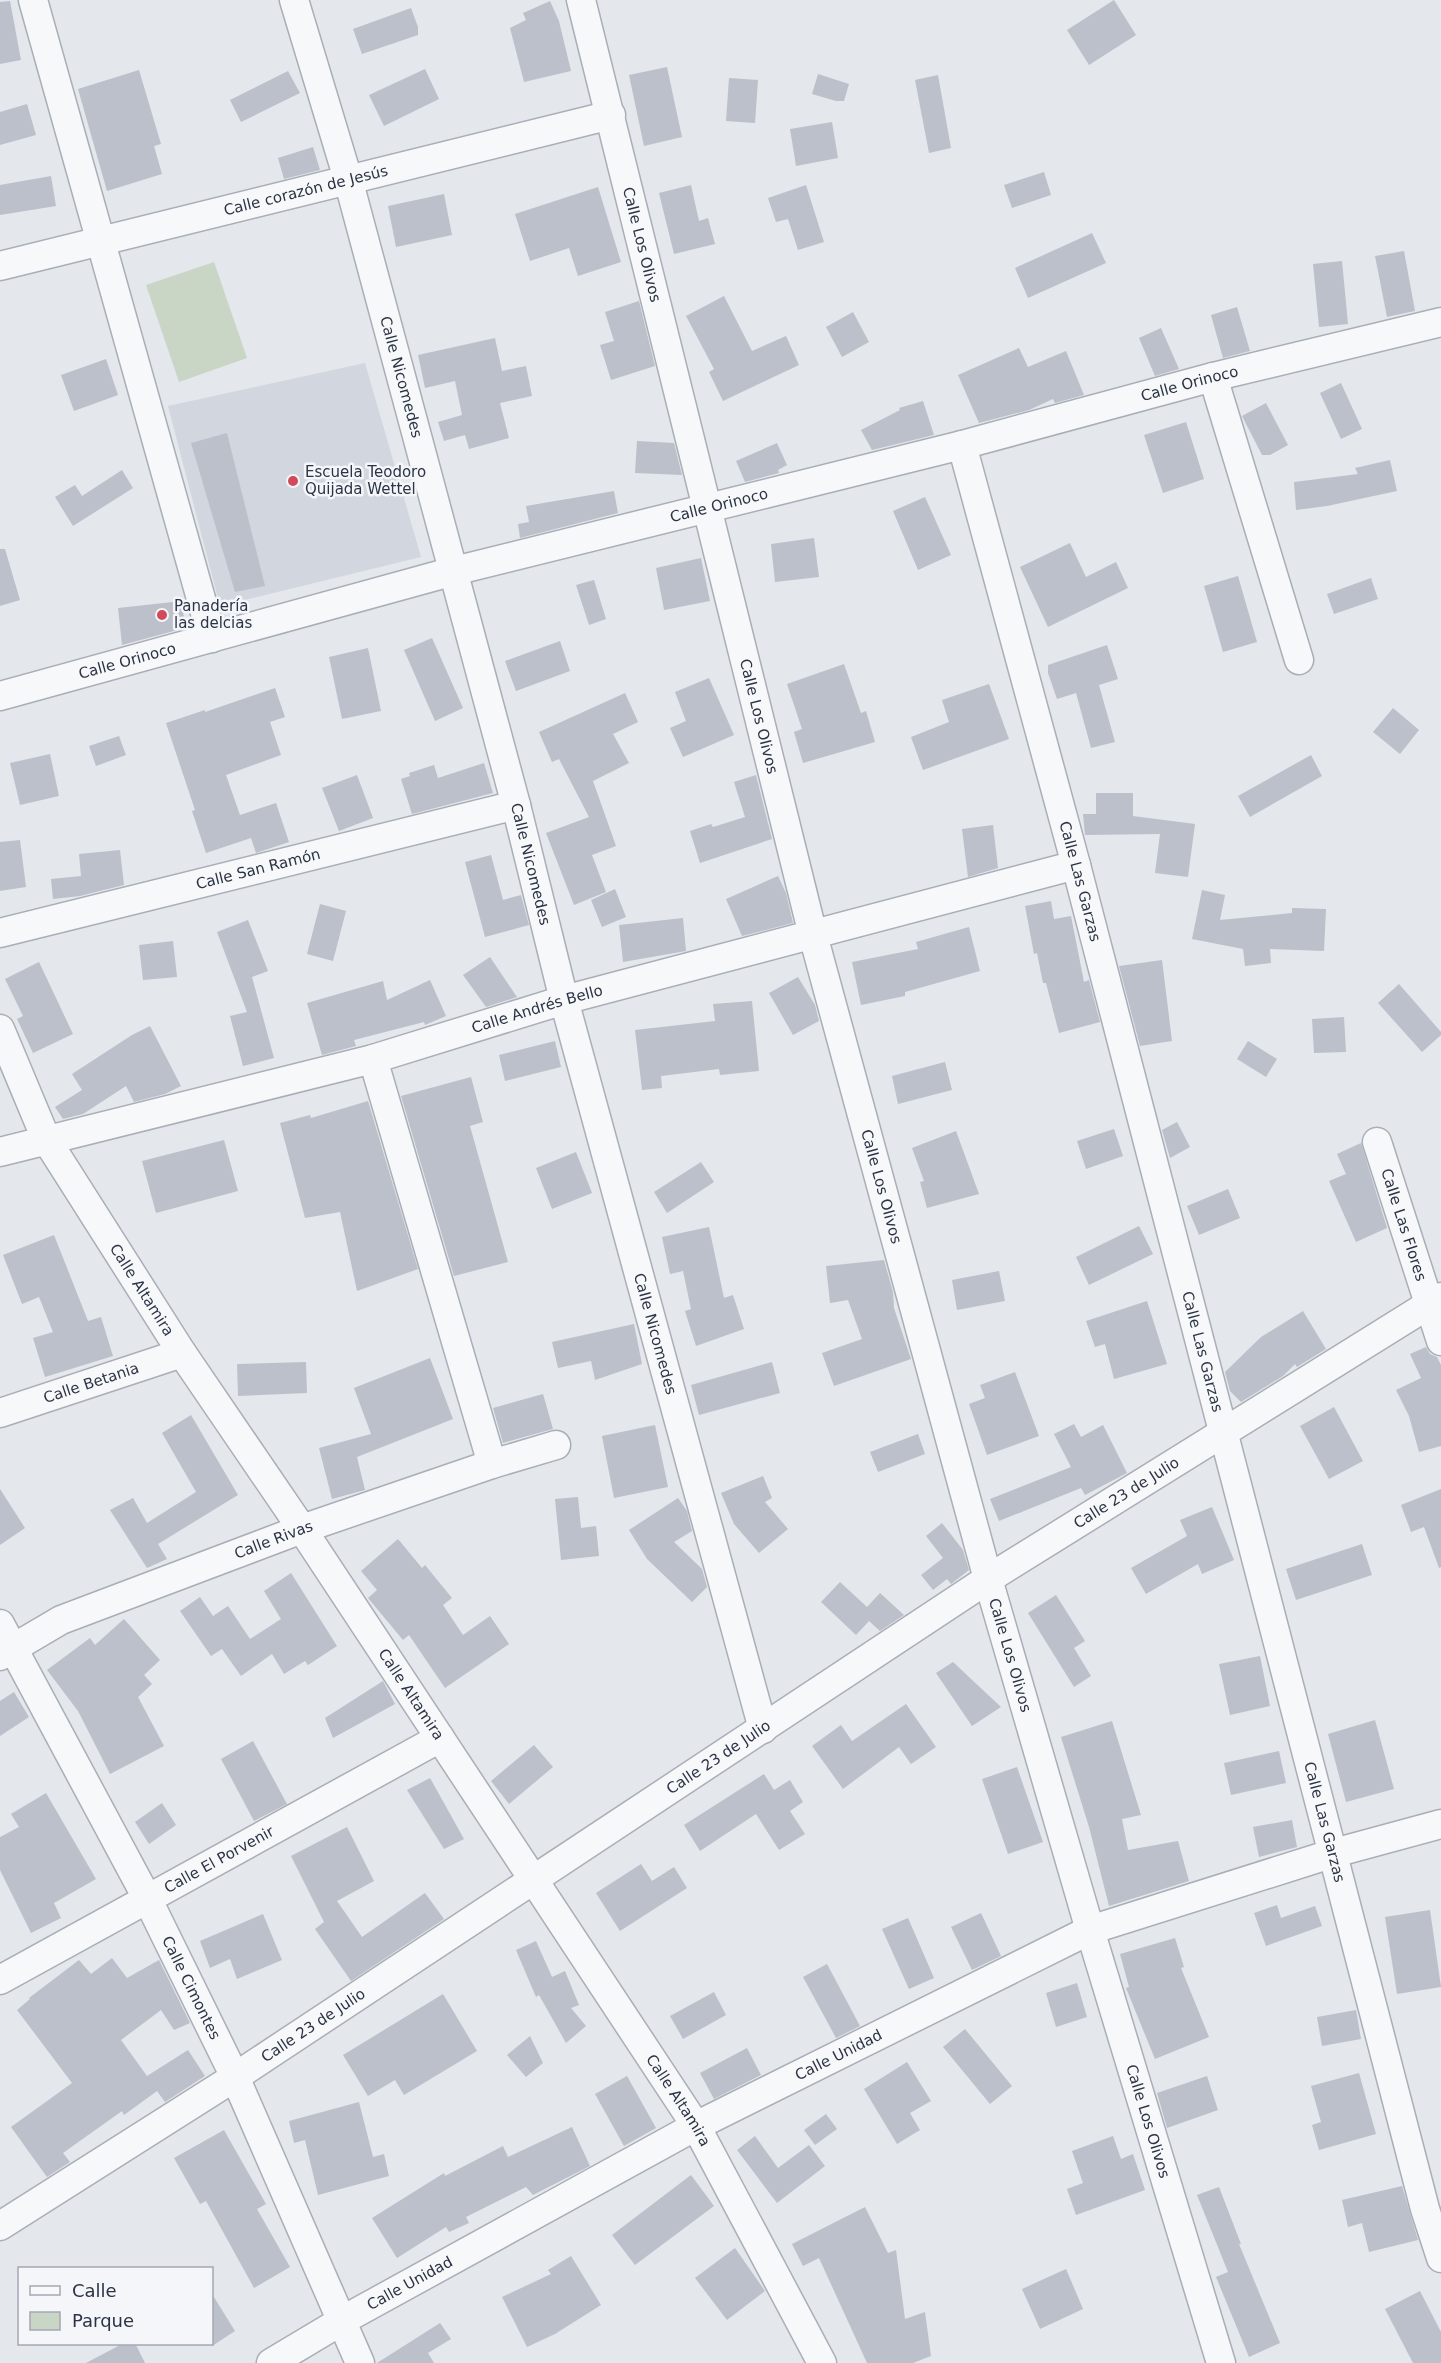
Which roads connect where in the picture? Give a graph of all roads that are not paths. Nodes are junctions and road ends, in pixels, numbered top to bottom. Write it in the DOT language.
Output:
graph roads {
  1 [pos="33,0"];
  2 [pos="294,0"];
  3 [pos="581,0"];
  4 [pos="611,115"];
  5 [pos="348,179"];
  6 [pos="101,240"];
  7 [pos="0,266"];
  8 [pos="1441,322"];
  9 [pos="1213,377"];
  10 [pos="962,445"];
  11 [pos="708,510"];
  12 [pos="453,571"];
  13 [pos="212,638"];
  14 [pos="1299,660"];
  15 [pos="0,696"];
  16 [pos="516,805"];
  17 [pos="1076,865"];
  18 [pos="0,933"];
  19 [pos="813,935"];
  20 [pos="564,1000"];
  21 [pos="0,1029"];
  22 [pos="373,1059"];
  23 [pos="46,1139"];
  24 [pos="1377,1142"];
  25 [pos="0,1152"];
  26 [pos="1436,1301"];
  27 [pos="1441,1341"];
  28 [pos="182,1353"];
  29 [pos="0,1413"];
  30 [pos="1223,1433"];
  31 [pos="556,1445"];
  32 [pos="492,1464"];
  33 [pos="302,1529"];
  34 [pos="988,1579"];
  35 [pos="4,1643"];
  36 [pos="763,1729"];
  37 [pos="440,1738"];
  38 [pos="1441,1824"];
  39 [pos="1334,1853"];
  40 [pos="532,1880"];
  41 [pos="148,1900"];
  42 [pos="1090,1930"];
  43 [pos="0,1980"];
  44 [pos="235,2077"];
  45 [pos="696,2126"];
  46 [pos="0,2226"];
  47 [pos="1441,2258"];
  48 [pos="343,2320"];
  49 [pos="271,2363"];
  50 [pos="360,2363"];
  51 [pos="822,2363"];
  52 [pos="1221,2363"];
  1 -- 6 [label="street"];
  2 -- 5 [label="street, Calle Nicomedes"];
  3 -- 4 [label="street, Calle Los Olivos"];
  4 -- 5 [label="street, Calle corazón de Jesús"];
  4 -- 11 [label="street, Calle Los Olivos"];
  5 -- 6 [label="street, Calle corazón de Jesús"];
  5 -- 12 [label="street, Calle Nicomedes"];
  6 -- 7 [label="street, Calle corazón de Jesús"];
  6 -- 13 [label="street"];
  8 -- 9 [label="street, Calle Orinoco"];
  9 -- 10 [label="street, Calle Orinoco"];
  9 -- 14 [label="street"];
  10 -- 11 [label="street, Calle Orinoco"];
  10 -- 17 [label="street, Calle Las Garzas"];
  11 -- 12 [label="street, Calle Orinoco"];
  11 -- 19 [label="street, Calle Los Olivos"];
  12 -- 13 [label="street, Calle Orinoco"];
  12 -- 16 [label="street, Calle Nicomedes"];
  13 -- 15 [label="street, Calle Orinoco"];
  16 -- 18 [label="street, Calle San Ramón"];
  16 -- 20 [label="street, Calle Nicomedes"];
  17 -- 19 [label="street, Calle Andrés Bello"];
  17 -- 30 [label="street, Calle Las Garzas"];
  19 -- 20 [label="street, Calle Andrés Bello"];
  19 -- 34 [label="street, Calle Los Olivos"];
  20 -- 22 [label="street, Calle Andrés Bello"];
  20 -- 36 [label="street, Calle Nicomedes"];
  21 -- 23 [label="street, Calle Altamira"];
  22 -- 23 [label="street, Calle Andrés Bello"];
  22 -- 32 [label="street"];
  23 -- 25 [label="street, Calle Andrés Bello"];
  23 -- 28 [label="street, Calle Altamira"];
  24 -- 26 [label="street, Calle Las Flores"];
  26 -- 27 [label="street, Calle Las Flores"];
  26 -- 30 [label="street, Calle 23 de Julio"];
  28 -- 29 [label="street, Calle Betania"];
  28 -- 33 [label="street, Calle Altamira"];
  30 -- 34 [label="street, Calle 23 de Julio"];
  30 -- 39 [label="street, Calle Las Garzas"];
  31 -- 32 [label="street, Calle Rivas"];
  32 -- 33 [label="street, Calle Rivas"];
  33 -- 35 [label="street, Calle Rivas"];
  33 -- 37 [label="street, Calle Altamira"];
  34 -- 36 [label="street, Calle 23 de Julio"];
  34 -- 42 [label="street, Calle Los Olivos"];
  35 -- 41 [label="street, Calle Cimontes"];
  36 -- 40 [label="street, Calle 23 de Julio"];
  37 -- 40 [label="street, Calle Altamira"];
  37 -- 41 [label="street, Calle El Porvenir"];
  38 -- 39 [label="street, Calle Unidad"];
  39 -- 42 [label="street, Calle Unidad"];
  39 -- 47 [label="street, Calle Las Garzas"];
  40 -- 44 [label="street, Calle 23 de Julio"];
  40 -- 45 [label="street, Calle Altamira"];
  41 -- 43 [label="street, Calle El Porvenir"];
  41 -- 44 [label="street, Calle Cimontes"];
  42 -- 45 [label="street, Calle Unidad"];
  42 -- 52 [label="street, Calle Los Olivos"];
  44 -- 46 [label="street, Calle 23 de Julio"];
  44 -- 48 [label="street, Calle Cimontes"];
  45 -- 48 [label="street, Calle Unidad"];
  45 -- 51 [label="street, Calle Altamira"];
  48 -- 49 [label="street, Calle Unidad"];
  48 -- 50 [label="street, Calle Cimontes"];
}
